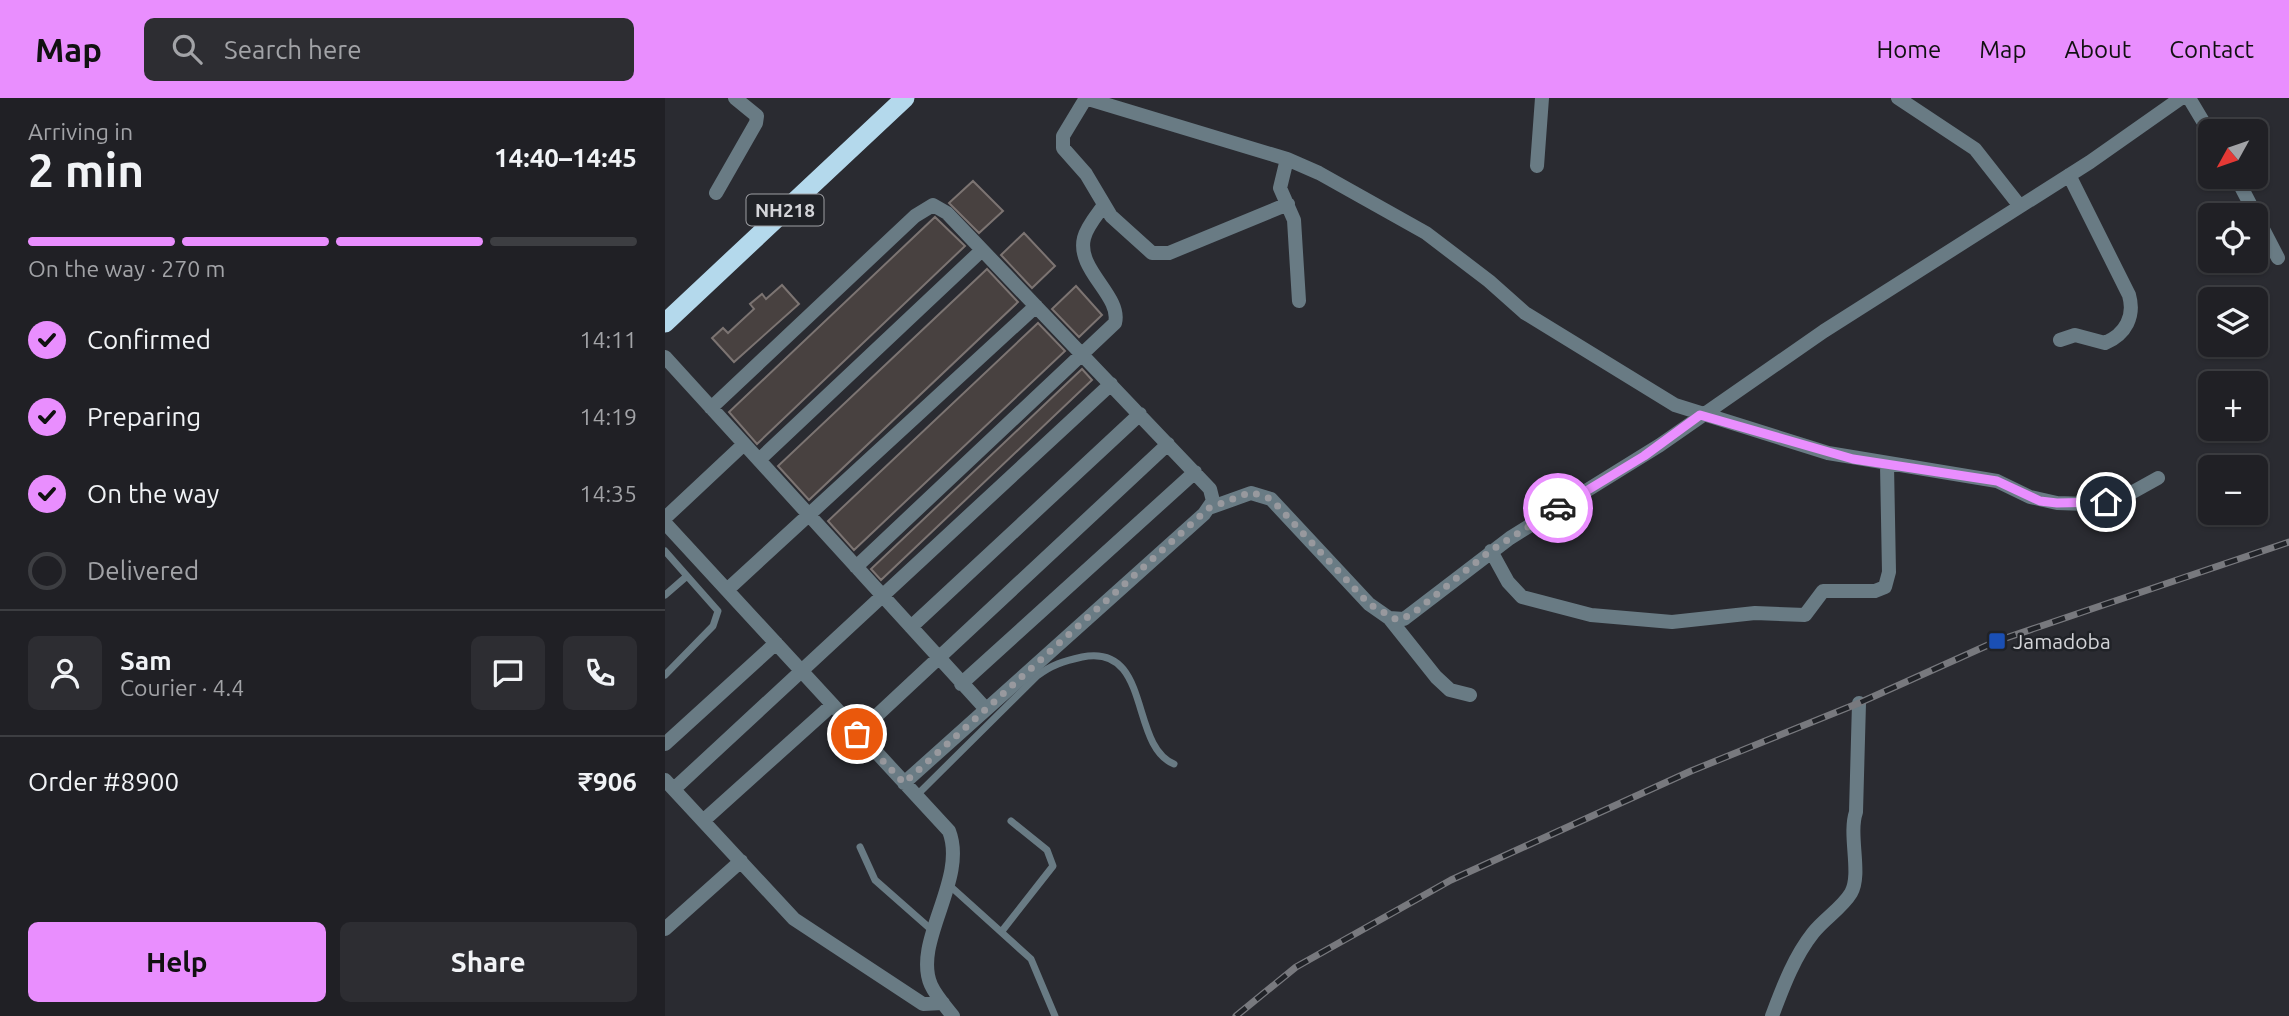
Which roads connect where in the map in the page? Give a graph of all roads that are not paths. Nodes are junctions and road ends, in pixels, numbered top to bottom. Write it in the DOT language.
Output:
graph roads {
  1 [pos="735,98"];
  2 [pos="905,98"];
  3 [pos="1086,98"];
  4 [pos="1542,98"];
  5 [pos="1898,98"];
  6 [pos="2181,98"];
  7 [pos="2189,98"];
  8 [pos="2202,119"];
  9 [pos="1287,159"];
  10 [pos="1537,166"];
  11 [pos="2069,175"];
  12 [pos="2242,189"];
  13 [pos="716,193"];
  14 [pos="1104,205"];
  15 [pos="1288,205"];
  16 [pos="2019,205"];
  17 [pos="982,250"];
  18 [pos="2278,258"];
  19 [pos="1299,301"];
  20 [pos="1036,306"];
  21 [pos="665,323"];
  22 [pos="2060,340"];
  23 [pos="1083,354"];
  24 [pos="665,357"];
  25 [pos="1111,384"];
  26 [pos="711,408"];
  27 [pos="1140,415"];
  28 [pos="1700,415"];
  29 [pos="744,444"];
  30 [pos="1168,444"];
  31 [pos="758,460"];
  32 [pos="1887,465"];
  33 [pos="1195,472"];
  34 [pos="2158,478"];
  35 [pos="1209,508"];
  36 [pos="809,515"];
  37 [pos="665,520"];
  38 [pos="665,551"];
  39 [pos="1490,551"];
  40 [pos="856,566"];
  41 [pos="687,576"];
  42 [pos="727,590"];
  43 [pos="665,595"];
  44 [pos="883,597"];
  45 [pos="1389,618"];
  46 [pos="911,627"];
  47 [pos="776,643"];
  48 [pos="938,657"];
  49 [pos="803,672"];
  50 [pos="665,674"];
  51 [pos="961,684"];
  52 [pos="1471,695"];
  53 [pos="1859,704"];
  54 [pos="832,705"];
  55 [pos="985,708"];
  56 [pos="857,734"];
  57 [pos="665,744"];
  58 [pos="1174,764"];
  59 [pos="904,783"];
  60 [pos="669,785"];
  61 [pos="916,796"];
  62 [pos="703,821"];
  63 [pos="1011,821"];
  64 [pos="860,847"];
  65 [pos="741,861"];
  66 [pos="947,884"];
  67 [pos="665,929"];
  68 [pos="1002,931"];
  69 [pos="934,932"];
  70 [pos="943,1003"];
  71 [pos="953,1016"];
  72 [pos="1055,1016"];
  73 [pos="1772,1016"];
  1 -- 13 [label="street"];
  2 -- 21 [label="highway, NH218"];
  3 -- 9 [label="street"];
  3 -- 14 [label="street"];
  4 -- 10 [label="street"];
  5 -- 16 [label="street"];
  6 -- 11 [label="street"];
  7 -- 8 [label="street"];
  9 -- 15 [label="street"];
  9 -- 28 [label="street"];
  11 -- 16 [label="street"];
  11 -- 22 [label="street"];
  12 -- 18 [label="street"];
  14 -- 15 [label="street"];
  14 -- 23 [label="street"];
  15 -- 19 [label="street"];
  16 -- 28 [label="street"];
  17 -- 20 [label="street"];
  17 -- 26 [label="street"];
  17 -- 31 [label="street"];
  20 -- 23 [label="street"];
  20 -- 36 [label="street"];
  23 -- 25 [label="street"];
  23 -- 40 [label="street"];
  24 -- 26 [label="street"];
  25 -- 27 [label="street"];
  25 -- 44 [label="street"];
  26 -- 29 [label="street"];
  27 -- 30 [label="street"];
  27 -- 46 [label="street"];
  28 -- 32 [label="street"];
  28 -- 39 [label="street"];
  29 -- 31 [label="street"];
  29 -- 37 [label="street"];
  30 -- 33 [label="street"];
  30 -- 48 [label="street"];
  31 -- 36 [label="street"];
  32 -- 34 [label="street"];
  32 -- 39 [label="street"];
  33 -- 35 [label="street"];
  33 -- 51 [label="street"];
  35 -- 45 [label="street"];
  35 -- 55 [label="street"];
  36 -- 40 [label="street"];
  36 -- 42 [label="street"];
  37 -- 42 [label="street"];
  38 -- 41 [label="lane"];
  39 -- 45 [label="street"];
  40 -- 44 [label="street"];
  41 -- 43 [label="lane"];
  41 -- 50 [label="lane"];
  42 -- 47 [label="street"];
  44 -- 46 [label="street"];
  44 -- 49 [label="street"];
  45 -- 52 [label="street"];
  46 -- 48 [label="street"];
  47 -- 49 [label="street"];
  47 -- 57 [label="street"];
  48 -- 51 [label="street"];
  48 -- 56 [label="street"];
  49 -- 54 [label="street"];
  49 -- 60 [label="street"];
  51 -- 55 [label="street"];
  53 -- 73 [label="street"];
  54 -- 56 [label="street"];
  54 -- 62 [label="street"];
  55 -- 59 [label="street"];
  56 -- 59 [label="street"];
  58 -- 61 [label="lane"];
  59 -- 61 [label="street"];
  60 -- 62 [label="street"];
  61 -- 66 [label="street"];
  62 -- 65 [label="street"];
  63 -- 68 [label="lane"];
  64 -- 69 [label="lane"];
  65 -- 67 [label="street"];
  65 -- 70 [label="street"];
  66 -- 68 [label="lane"];
  66 -- 69 [label="street"];
  68 -- 72 [label="lane"];
  69 -- 70 [label="street"];
  70 -- 71 [label="street"];
}
